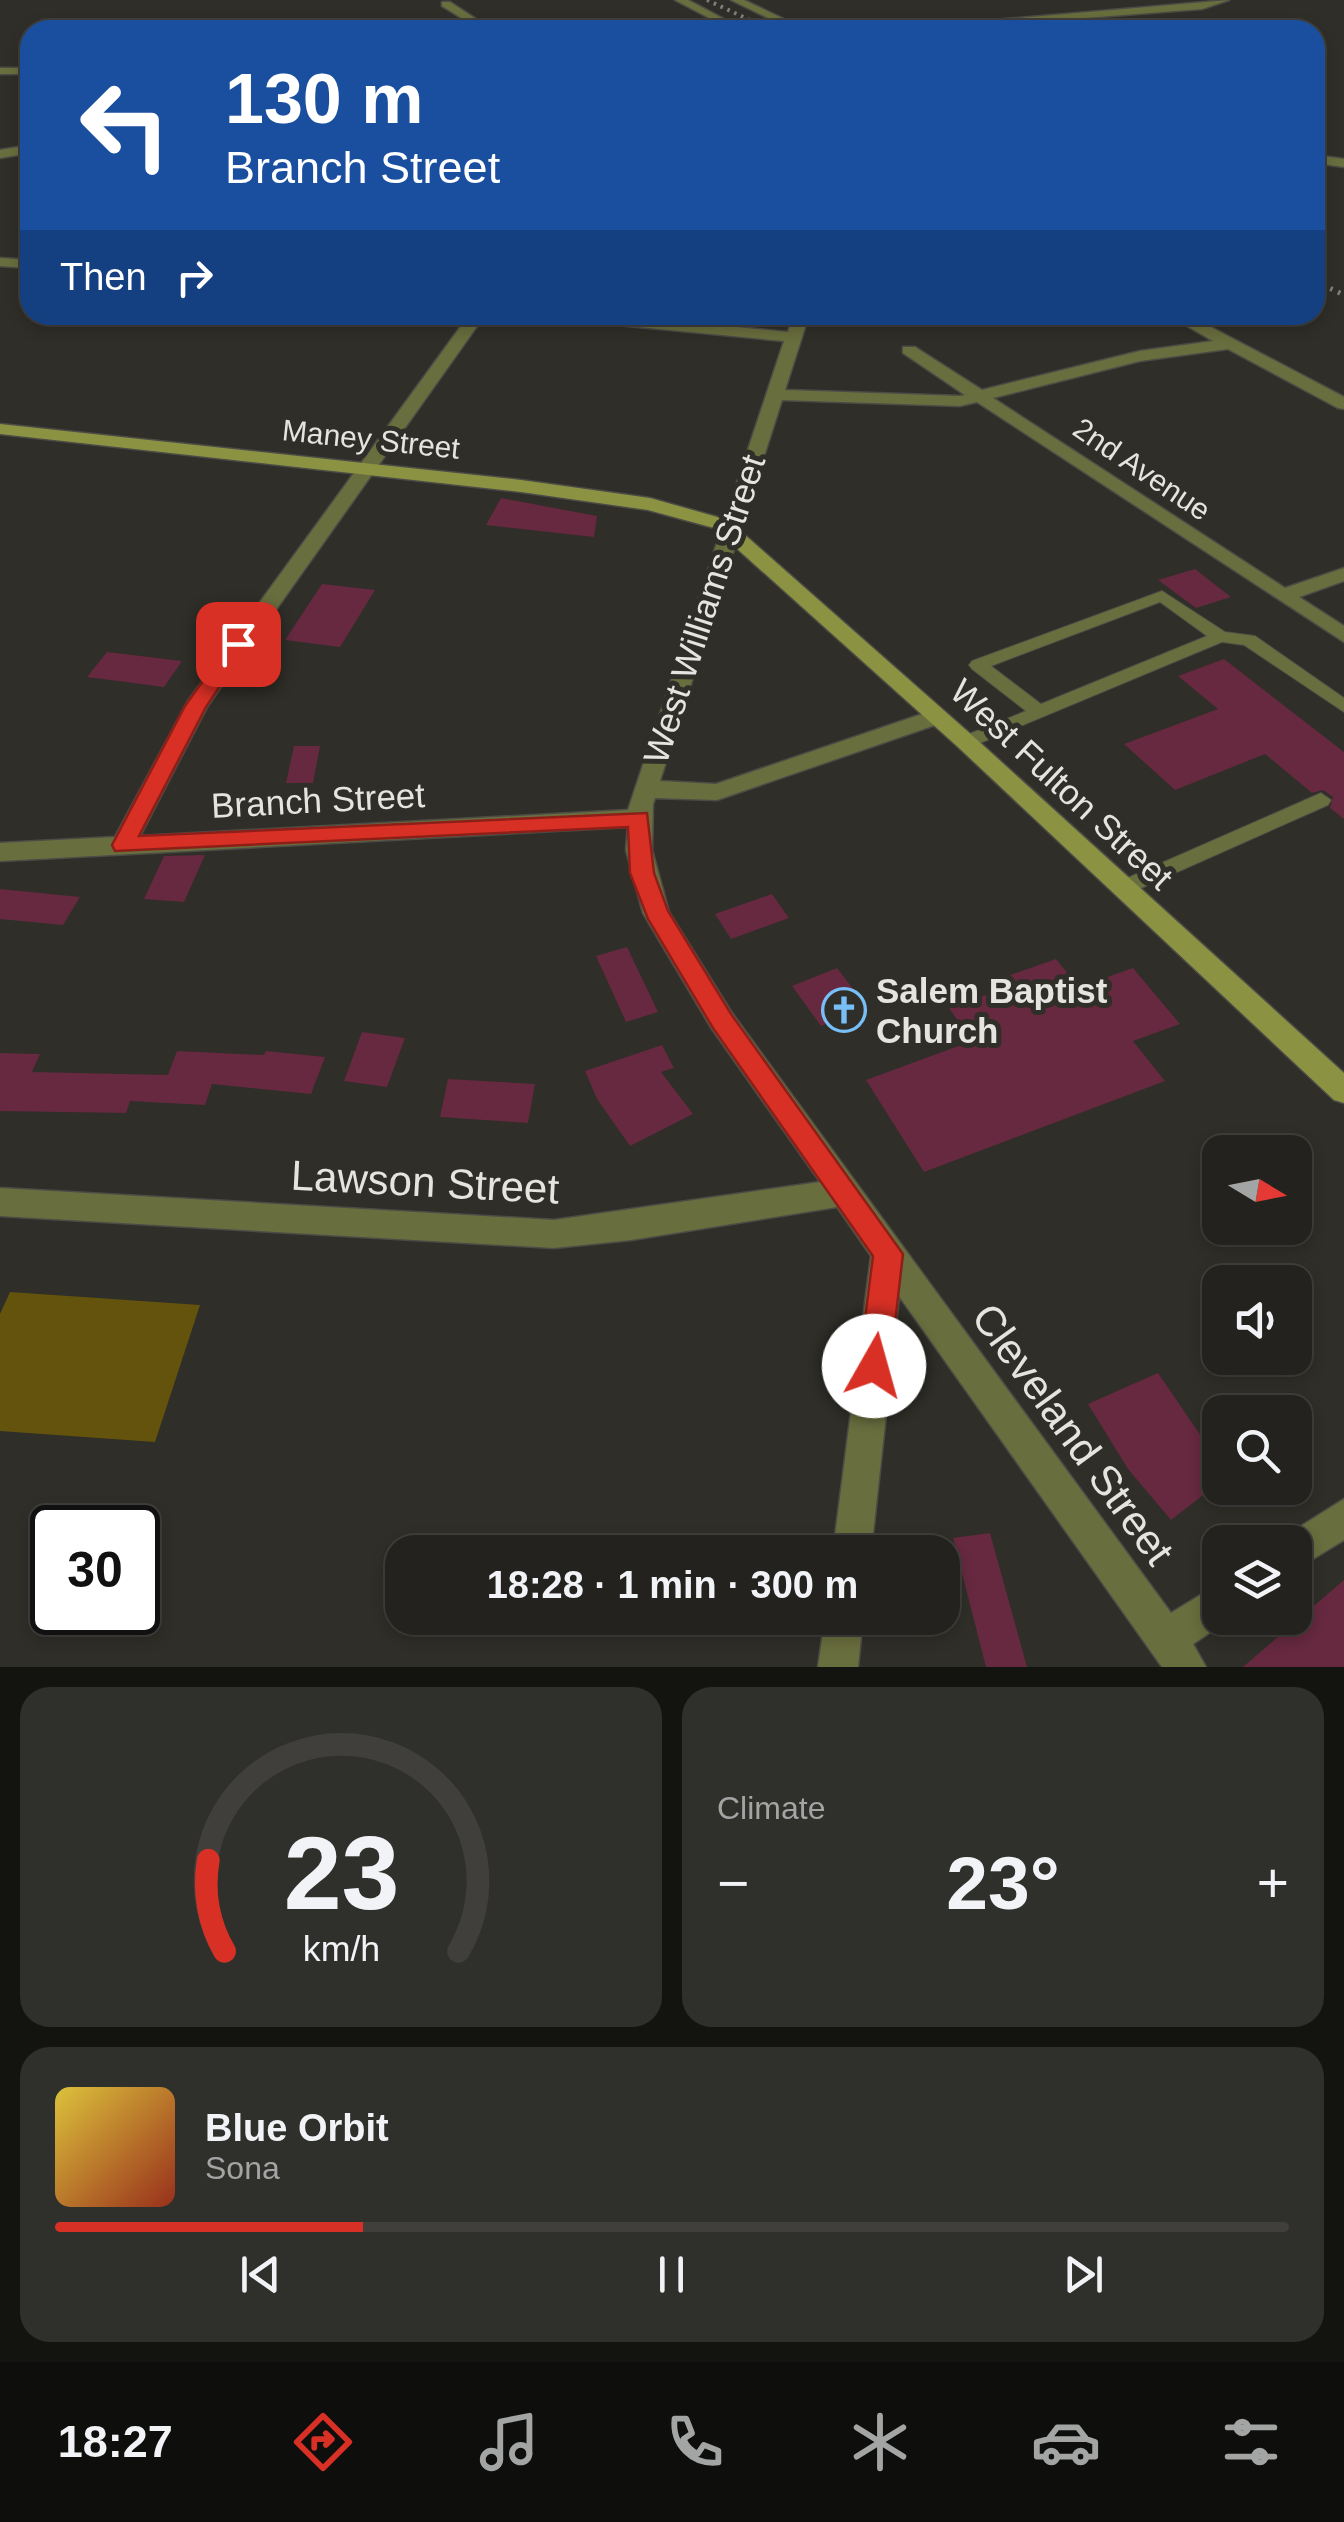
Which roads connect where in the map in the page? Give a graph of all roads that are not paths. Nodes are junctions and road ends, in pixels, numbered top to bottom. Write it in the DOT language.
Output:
graph roads {
  1 [pos="680,0"];
  2 [pos="736,0"];
  3 [pos="1224,0"];
  4 [pos="450,2"];
  5 [pos="474,20"];
  6 [pos="720,20"];
  7 [pos="780,20"];
  8 [pos="1016,20"];
  9 [pos="470,325"];
  10 [pos="1195,325"];
  11 [pos="798,326"];
  12 [pos="1230,344"];
  13 [pos="909,350"];
  14 [pos="774,395"];
  15 [pos="982,398"];
  16 [pos="1344,404"];
  17 [pos="0,429"];
  18 [pos="364,469"];
  19 [pos="730,531"];
  20 [pos="1344,574"];
  21 [pos="1282,596"];
  22 [pos="1344,636"];
  23 [pos="1220,637"];
  24 [pos="1344,706"];
  25 [pos="1038,711"];
  26 [pos="936,717"];
  27 [pos="966,742"];
  28 [pos="646,789"];
  29 [pos="1321,800"];
  30 [pos="639,818"];
  31 [pos="123,845"];
  32 [pos="0,852"];
  33 [pos="1123,888"];
  34 [pos="1344,1091"];
  35 [pos="844,1192"];
  36 [pos="0,1202"];
  37 [pos="888,1254"];
  38 [pos="1344,1518"];
  39 [pos="854,1535"];
  40 [pos="1312,1540"];
  41 [pos="1202,1623"];
  42 [pos="842,1635"];
  43 [pos="1176,1653"];
  44 [pos="838,1667"];
  1 -- 6 [label="street"];
  2 -- 7 [label="street"];
  3 -- 8 [label="street"];
  4 -- 5 [label="street"];
  9 -- 18 [label="street"];
  10 -- 12 [label="street"];
  11 -- 14 [label="street, West Williams Street"];
  12 -- 15 [label="street"];
  12 -- 16 [label="street"];
  13 -- 15 [label="street, 2nd Avenue"];
  14 -- 15 [label="street"];
  14 -- 19 [label="street, West Williams Street"];
  15 -- 21 [label="street, 2nd Avenue"];
  17 -- 18 [label="street, Maney Street"];
  18 -- 19 [label="street, Maney Street"];
  18 -- 31 [label="street"];
  19 -- 26 [label="street, West Fulton Street"];
  19 -- 28 [label="street, West Williams Street"];
  20 -- 21 [label="street"];
  21 -- 22 [label="street, 2nd Avenue"];
  23 -- 24 [label="lane"];
  23 -- 25 [label="lane"];
  23 -- 25 [label="lane"];
  25 -- 27 [label="lane"];
  26 -- 27 [label="street, West Fulton Street"];
  26 -- 28 [label="street"];
  27 -- 33 [label="street, West Fulton Street"];
  28 -- 30 [label="street, West Williams Street"];
  29 -- 33 [label="lane"];
  30 -- 31 [label="street, Branch Street"];
  30 -- 35 [label="street, West Williams Street"];
  31 -- 32 [label="street, Branch Street"];
  33 -- 34 [label="street, West Fulton Street"];
  35 -- 36 [label="street, Lawson Street"];
  35 -- 37 [label="street, West Williams Street"];
  37 -- 39 [label="street"];
  37 -- 43 [label="street, Cleveland Street"];
  38 -- 40 [label="street"];
  41 -- 43 [label="street"];
  42 -- 44 [label="street"];
}
